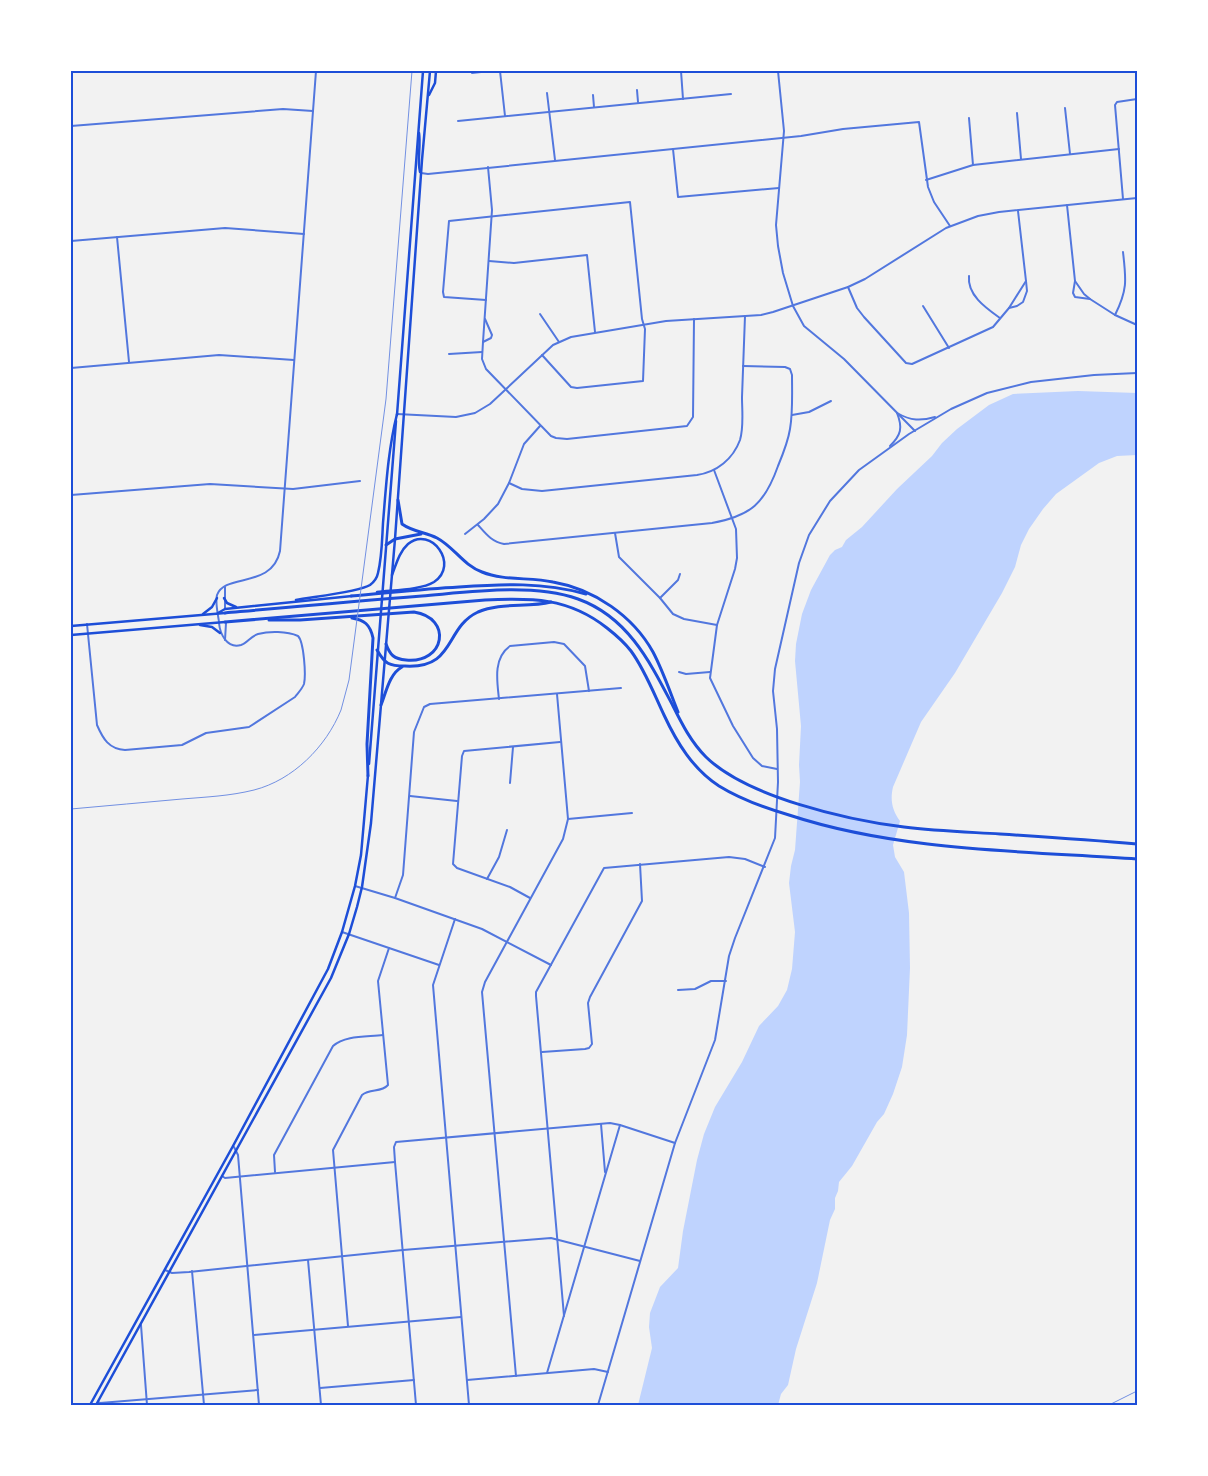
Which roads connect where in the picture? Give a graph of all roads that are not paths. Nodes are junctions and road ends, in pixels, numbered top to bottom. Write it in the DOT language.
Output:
graph roads {
  1 [pos="316,71"];
  2 [pos="423,71"];
  3 [pos="430,71"];
  4 [pos="436,71"];
  5 [pos="490,71"];
  6 [pos="500,71"];
  7 [pos="681,71"];
  8 [pos="778,71"];
  9 [pos="472,73"];
  10 [pos="637,90"];
  11 [pos="547,93"];
  12 [pos="731,94"];
  13 [pos="593,95"];
  14 [pos="428,96"];
  15 [pos="684,98"];
  16 [pos="1137,99"];
  17 [pos="638,103"];
  18 [pos="594,107"];
  19 [pos="1065,108"];
  20 [pos="313,111"];
  21 [pos="549,112"];
  22 [pos="1017,113"];
  23 [pos="505,116"];
  24 [pos="969,118"];
  25 [pos="458,121"];
  26 [pos="71,126"];
  27 [pos="418,126"];
  28 [pos="783,138"];
  29 [pos="674,149"];
  30 [pos="1119,149"];
  31 [pos="1070,154"];
  32 [pos="1022,159"];
  33 [pos="555,161"];
  34 [pos="973,165"];
  35 [pos="488,167"];
  36 [pos="421,174"];
  37 [pos="926,180"];
  38 [pos="779,188"];
  39 [pos="1137,198"];
  40 [pos="1123,200"];
  41 [pos="1068,205"];
  42 [pos="1018,211"];
  43 [pos="492,216"];
  44 [pos="950,226"];
  45 [pos="304,234"];
  46 [pos="117,237"];
  47 [pos="71,241"];
  48 [pos="1123,252"];
  49 [pos="489,261"];
  50 [pos="969,276"];
  51 [pos="1026,281"];
  52 [pos="1075,281"];
  53 [pos="848,287"];
  54 [pos="1090,299"];
  55 [pos="486,300"];
  56 [pos="794,306"];
  57 [pos="924,306"];
  58 [pos="1009,308"];
  59 [pos="540,314"];
  60 [pos="1115,315"];
  61 [pos="745,316"];
  62 [pos="485,317"];
  63 [pos="1000,318"];
  64 [pos="694,319"];
  65 [pos="644,324"];
  66 [pos="1137,325"];
  67 [pos="595,332"];
  68 [pos="483,342"];
  69 [pos="559,342"];
  70 [pos="949,348"];
  71 [pos="482,352"];
  72 [pos="449,354"];
  73 [pos="542,355"];
  74 [pos="294,360"];
  75 [pos="129,363"];
  76 [pos="743,366"];
  77 [pos="71,368"];
  78 [pos="1137,373"];
  79 [pos="506,388"];
  80 [pos="831,401"];
  81 [pos="897,413"];
  82 [pos="397,414"];
  83 [pos="404,414"];
  84 [pos="792,415"];
  85 [pos="938,416"];
  86 [pos="540,426"];
  87 [pos="915,431"];
  88 [pos="887,449"];
  89 [pos="714,470"];
  90 [pos="360,480"];
  91 [pos="510,483"];
  92 [pos="283,488"];
  93 [pos="71,495"];
  94 [pos="398,500"];
  95 [pos="733,518"];
  96 [pos="478,525"];
  97 [pos="615,533"];
  98 [pos="465,534"];
  99 [pos="429,535"];
  100 [pos="395,538"];
  101 [pos="386,545"];
  102 [pos="680,574"];
  103 [pos="392,575"];
  104 [pos="225,587"];
  105 [pos="351,596"];
  106 [pos="596,597"];
  107 [pos="216,598"];
  108 [pos="224,598"];
  109 [pos="660,598"];
  110 [pos="554,602"];
  111 [pos="275,604"];
  112 [pos="237,608"];
  113 [pos="225,611"];
  114 [pos="218,613"];
  115 [pos="202,614"];
  116 [pos="338,617"];
  117 [pos="253,619"];
  118 [pos="218,622"];
  119 [pos="226,622"];
  120 [pos="87,624"];
  121 [pos="191,624"];
  122 [pos="718,625"];
  123 [pos="71,626"];
  124 [pos="220,633"];
  125 [pos="88,634"];
  126 [pos="71,635"];
  127 [pos="225,640"];
  128 [pos="386,644"];
  129 [pos="378,650"];
  130 [pos="385,663"];
  131 [pos="408,666"];
  132 [pos="679,672"];
  133 [pos="710,672"];
  134 [pos="621,688"];
  135 [pos="589,691"];
  136 [pos="557,694"];
  137 [pos="499,699"];
  138 [pos="381,705"];
  139 [pos="684,726"];
  140 [pos="560,742"];
  141 [pos="513,747"];
  142 [pos="777,769"];
  143 [pos="368,776"];
  144 [pos="510,783"];
  145 [pos="410,796"];
  146 [pos="458,801"];
  147 [pos="632,813"];
  148 [pos="568,819"];
  149 [pos="507,830"];
  150 [pos="1137,844"];
  151 [pos="1137,859"];
  152 [pos="640,864"];
  153 [pos="765,867"];
  154 [pos="487,879"];
  155 [pos="355,886"];
  156 [pos="362,887"];
  157 [pos="395,898"];
  158 [pos="530,898"];
  159 [pos="455,919"];
  160 [pos="342,932"];
  161 [pos="349,934"];
  162 [pos="507,941"];
  163 [pos="389,948"];
  164 [pos="439,965"];
  165 [pos="551,965"];
  166 [pos="726,981"];
  167 [pos="678,990"];
  168 [pos="383,1036"];
  169 [pos="541,1052"];
  170 [pos="601,1124"];
  171 [pos="620,1125"];
  172 [pos="548,1129"];
  173 [pos="494,1133"];
  174 [pos="446,1138"];
  175 [pos="675,1143"];
  176 [pos="233,1146"];
  177 [pos="237,1150"];
  178 [pos="394,1162"];
  179 [pos="334,1167"];
  180 [pos="275,1172"];
  181 [pos="605,1174"];
  182 [pos="222,1176"];
  183 [pos="240,1177"];
  184 [pos="558,1239"];
  185 [pos="504,1242"];
  186 [pos="585,1245"];
  187 [pos="455,1246"];
  188 [pos="403,1250"];
  189 [pos="342,1257"];
  190 [pos="308,1260"];
  191 [pos="640,1261"];
  192 [pos="248,1266"];
  193 [pos="165,1270"];
  194 [pos="192,1271"];
  195 [pos="169,1272"];
  196 [pos="564,1316"];
  197 [pos="462,1317"];
  198 [pos="409,1321"];
  199 [pos="141,1324"];
  200 [pos="348,1326"];
  201 [pos="314,1329"];
  202 [pos="254,1335"];
  203 [pos="608,1372"];
  204 [pos="547,1373"];
  205 [pos="516,1376"];
  206 [pos="414,1380"];
  207 [pos="467,1380"];
  208 [pos="320,1388"];
  209 [pos="258,1390"];
  210 [pos="202,1394"];
  211 [pos="147,1399"];
  212 [pos="97,1403"];
  213 [pos="90,1405"];
  214 [pos="147,1405"];
  215 [pos="204,1405"];
  216 [pos="259,1405"];
  217 [pos="321,1405"];
  218 [pos="416,1405"];
  219 [pos="469,1405"];
  220 [pos="598,1405"];
  1 -- 20 [label="street"];
  2 -- 27 [label="main road"];
  3 -- 14 [label="main road"];
  4 -- 14 [label="main road"];
  5 -- 9 [label="street"];
  6 -- 23 [label="street"];
  7 -- 15 [label="street"];
  8 -- 28 [label="street"];
  10 -- 17 [label="street"];
  11 -- 21 [label="street"];
  12 -- 15 [label="street"];
  13 -- 18 [label="street"];
  14 -- 36 [label="main road"];
  15 -- 17 [label="street"];
  16 -- 30 [label="street"];
  17 -- 18 [label="street"];
  18 -- 21 [label="street"];
  19 -- 31 [label="street"];
  20 -- 26 [label="street"];
  20 -- 45 [label="street"];
  21 -- 23 [label="street"];
  21 -- 33 [label="street"];
  22 -- 32 [label="street"];
  23 -- 25 [label="street"];
  24 -- 34 [label="street"];
  27 -- 36 [label="main road"];
  27 -- 82 [label="main road"];
  28 -- 29 [label="street"];
  28 -- 37 [label="street"];
  28 -- 38 [label="street"];
  29 -- 33 [label="street"];
  29 -- 38 [label="street"];
  30 -- 31 [label="street"];
  30 -- 40 [label="street"];
  31 -- 32 [label="street"];
  32 -- 34 [label="street"];
  33 -- 35 [label="street"];
  34 -- 37 [label="street"];
  35 -- 36 [label="street"];
  35 -- 43 [label="street"];
  36 -- 83 [label="main road"];
  37 -- 44 [label="street"];
  38 -- 56 [label="street"];
  39 -- 40 [label="street"];
  40 -- 41 [label="street"];
  41 -- 42 [label="street"];
  41 -- 52 [label="street"];
  42 -- 44 [label="street"];
  42 -- 51 [label="street"];
  43 -- 49 [label="street"];
  43 -- 55 [label="street"];
  43 -- 65 [label="street"];
  44 -- 53 [label="street"];
  45 -- 46 [label="street"];
  45 -- 74 [label="street"];
  46 -- 47 [label="street"];
  46 -- 75 [label="street"];
  48 -- 60 [label="street"];
  49 -- 55 [label="street"];
  49 -- 67 [label="street"];
  50 -- 63 [label="street"];
  51 -- 58 [label="street"];
  51 -- 58 [label="street"];
  52 -- 54 [label="street"];
  52 -- 54 [label="street"];
  53 -- 56 [label="street"];
  53 -- 70 [label="street"];
  54 -- 60 [label="street"];
  55 -- 62 [label="street"];
  56 -- 61 [label="street"];
  56 -- 81 [label="street"];
  57 -- 70 [label="street"];
  58 -- 63 [label="street"];
  59 -- 69 [label="street"];
  60 -- 66 [label="street"];
  61 -- 64 [label="street"];
  61 -- 76 [label="street"];
  62 -- 68 [label="street"];
  62 -- 68 [label="street"];
  63 -- 70 [label="street"];
  64 -- 65 [label="street"];
  64 -- 86 [label="street"];
  65 -- 67 [label="street"];
  65 -- 73 [label="street"];
  67 -- 69 [label="street"];
  68 -- 71 [label="street"];
  69 -- 73 [label="street"];
  71 -- 72 [label="street"];
  71 -- 79 [label="street"];
  73 -- 79 [label="street"];
  74 -- 75 [label="street"];
  74 -- 92 [label="street"];
  75 -- 77 [label="street"];
  76 -- 84 [label="street"];
  76 -- 89 [label="street"];
  78 -- 85 [label="street"];
  79 -- 83 [label="street"];
  79 -- 86 [label="street"];
  80 -- 84 [label="street"];
  81 -- 85 [label="street"];
  81 -- 87 [label="street"];
  81 -- 88 [label="street"];
  82 -- 83 [label="street"];
  82 -- 101 [label="main road"];
  82 -- 111 [label="main road"];
  83 -- 94 [label="main road"];
  84 -- 95 [label="street"];
  85 -- 87 [label="street"];
  86 -- 91 [label="street"];
  87 -- 88 [label="street"];
  88 -- 142 [label="street"];
  89 -- 91 [label="street"];
  89 -- 95 [label="street"];
  90 -- 92 [label="street"];
  91 -- 96 [label="street"];
  92 -- 93 [label="street"];
  92 -- 104 [label="street"];
  94 -- 99 [label="highway"];
  94 -- 100 [label="main road"];
  95 -- 97 [label="street"];
  95 -- 122 [label="street"];
  96 -- 97 [label="street"];
  96 -- 98 [label="street"];
  97 -- 109 [label="street"];
  99 -- 100 [label="highway"];
  99 -- 106 [label="highway"];
  100 -- 101 [label="highway"];
  100 -- 103 [label="main road"];
  101 -- 129 [label="main road"];
  102 -- 109 [label="street"];
  103 -- 105 [label="main road"];
  103 -- 128 [label="main road"];
  104 -- 107 [label="street"];
  104 -- 108 [label="street"];
  105 -- 106 [label="highway"];
  105 -- 111 [label="main road"];
  106 -- 139 [label="highway"];
  107 -- 114 [label="street"];
  107 -- 115 [label="main road"];
  108 -- 112 [label="main road"];
  108 -- 113 [label="street"];
  109 -- 122 [label="street"];
  110 -- 117 [label="highway"];
  110 -- 131 [label="highway"];
  110 -- 151 [label="highway"];
  111 -- 112 [label="main road"];
  112 -- 113 [label="main road"];
  113 -- 114 [label="main road"];
  113 -- 139 [label="highway"];
  114 -- 115 [label="main road"];
  114 -- 118 [label="street"];
  115 -- 120 [label="main road"];
  116 -- 117 [label="highway"];
  116 -- 128 [label="highway"];
  116 -- 143 [label="highway"];
  117 -- 119 [label="highway"];
  118 -- 119 [label="main road"];
  118 -- 121 [label="main road"];
  118 -- 124 [label="street"];
  119 -- 127 [label="street"];
  120 -- 123 [label="main road"];
  120 -- 125 [label="street"];
  121 -- 124 [label="main road"];
  121 -- 125 [label="main road"];
  122 -- 133 [label="street"];
  124 -- 127 [label="street"];
  125 -- 126 [label="main road"];
  125 -- 127 [label="street"];
  128 -- 130 [label="main road"];
  129 -- 130 [label="highway"];
  129 -- 143 [label="main road"];
  130 -- 131 [label="highway"];
  130 -- 138 [label="main road"];
  131 -- 138 [label="highway"];
  132 -- 133 [label="street"];
  133 -- 142 [label="street"];
  134 -- 135 [label="street"];
  135 -- 136 [label="street"];
  135 -- 137 [label="street"];
  136 -- 137 [label="street"];
  136 -- 140 [label="street"];
  137 -- 145 [label="street"];
  138 -- 156 [label="main road"];
  139 -- 150 [label="highway"];
  140 -- 141 [label="street"];
  140 -- 148 [label="street"];
  141 -- 144 [label="street"];
  141 -- 146 [label="street"];
  142 -- 153 [label="street"];
  143 -- 155 [label="main road"];
  145 -- 146 [label="street"];
  145 -- 157 [label="street"];
  146 -- 154 [label="street"];
  147 -- 148 [label="street"];
  148 -- 158 [label="street"];
  149 -- 154 [label="street"];
  152 -- 153 [label="street"];
  152 -- 165 [label="street"];
  152 -- 169 [label="street"];
  153 -- 166 [label="street"];
  154 -- 158 [label="street"];
  155 -- 156 [label="street"];
  155 -- 160 [label="main road"];
  156 -- 157 [label="street"];
  156 -- 161 [label="main road"];
  157 -- 159 [label="street"];
  158 -- 162 [label="street"];
  159 -- 162 [label="street"];
  159 -- 164 [label="street"];
  160 -- 161 [label="street"];
  160 -- 176 [label="main road"];
  161 -- 163 [label="street"];
  161 -- 177 [label="main road"];
  162 -- 165 [label="street"];
  162 -- 173 [label="street"];
  163 -- 164 [label="street"];
  163 -- 168 [label="street"];
  164 -- 174 [label="street"];
  165 -- 169 [label="street"];
  166 -- 167 [label="street"];
  166 -- 175 [label="street"];
  168 -- 179 [label="street"];
  168 -- 180 [label="street"];
  169 -- 172 [label="street"];
  170 -- 171 [label="street"];
  170 -- 172 [label="street"];
  170 -- 181 [label="street"];
  171 -- 175 [label="street"];
  171 -- 181 [label="street"];
  172 -- 173 [label="street"];
  172 -- 184 [label="street"];
  173 -- 174 [label="street"];
  173 -- 185 [label="street"];
  174 -- 178 [label="street"];
  174 -- 187 [label="street"];
  175 -- 191 [label="street"];
  176 -- 177 [label="street"];
  176 -- 193 [label="main road"];
  177 -- 182 [label="main road"];
  177 -- 183 [label="street"];
  178 -- 179 [label="street"];
  178 -- 188 [label="street"];
  179 -- 180 [label="street"];
  179 -- 189 [label="street"];
  180 -- 183 [label="street"];
  181 -- 186 [label="street"];
  182 -- 183 [label="street"];
  182 -- 195 [label="main road"];
  183 -- 192 [label="street"];
  184 -- 185 [label="street"];
  184 -- 186 [label="street"];
  184 -- 196 [label="street"];
  185 -- 187 [label="street"];
  185 -- 205 [label="street"];
  186 -- 191 [label="street"];
  186 -- 196 [label="street"];
  187 -- 188 [label="street"];
  187 -- 197 [label="street"];
  188 -- 189 [label="street"];
  188 -- 198 [label="street"];
  189 -- 190 [label="street"];
  189 -- 200 [label="street"];
  190 -- 192 [label="street"];
  190 -- 201 [label="street"];
  191 -- 203 [label="street"];
  192 -- 194 [label="street"];
  192 -- 202 [label="street"];
  193 -- 195 [label="street"];
  193 -- 213 [label="main road"];
  194 -- 195 [label="street"];
  194 -- 210 [label="street"];
  195 -- 199 [label="main road"];
  196 -- 204 [label="street"];
  197 -- 198 [label="street"];
  197 -- 207 [label="street"];
  198 -- 200 [label="street"];
  198 -- 206 [label="street"];
  199 -- 211 [label="street"];
  199 -- 212 [label="main road"];
  200 -- 201 [label="street"];
  201 -- 202 [label="street"];
  201 -- 208 [label="street"];
  202 -- 209 [label="street"];
  203 -- 204 [label="street"];
  203 -- 220 [label="street"];
  204 -- 205 [label="street"];
  205 -- 207 [label="street"];
  206 -- 208 [label="street"];
  206 -- 218 [label="street"];
  207 -- 219 [label="street"];
  208 -- 217 [label="street"];
  209 -- 210 [label="street"];
  209 -- 216 [label="street"];
  210 -- 211 [label="street"];
  210 -- 215 [label="street"];
  211 -- 212 [label="street"];
  211 -- 214 [label="street"];
}
